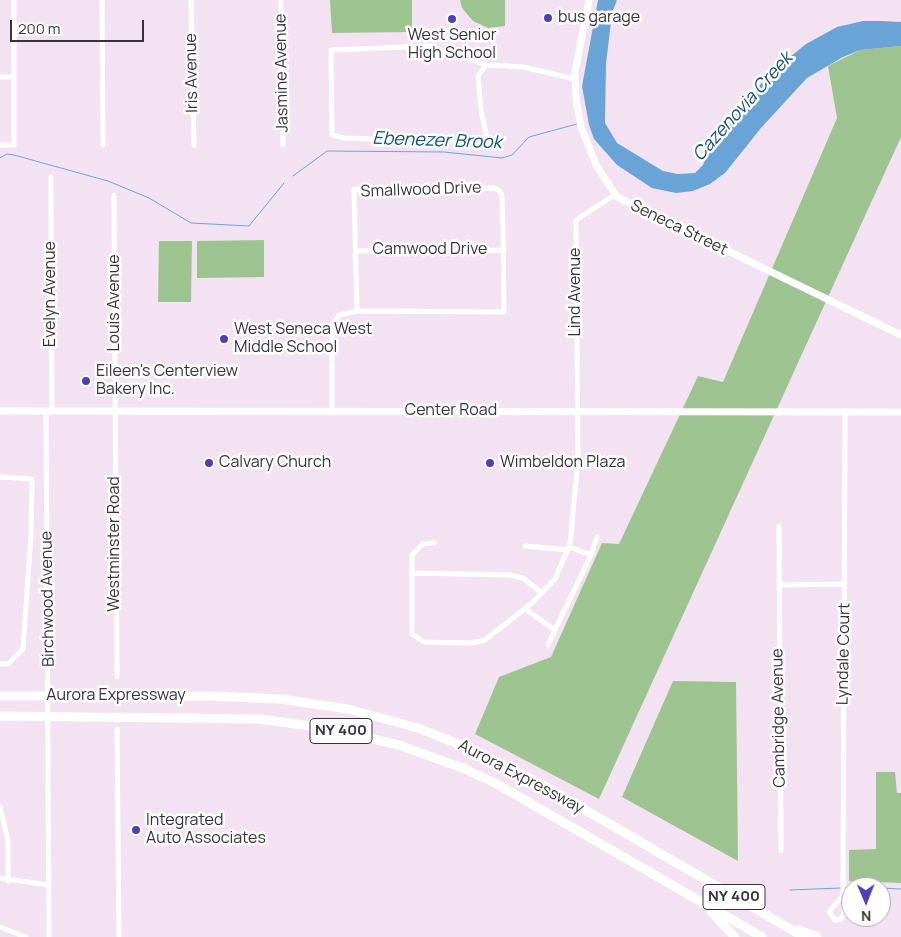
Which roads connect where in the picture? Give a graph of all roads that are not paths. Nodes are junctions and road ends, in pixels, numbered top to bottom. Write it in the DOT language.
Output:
graph roads {
  1 [pos="14,0"];
  2 [pos="102,0"];
  3 [pos="192,0"];
  4 [pos="281,0"];
  5 [pos="589,0"];
  6 [pos="486,64"];
  7 [pos="0,77"];
  8 [pos="14,77"];
  9 [pos="575,80"];
  10 [pos="0,145"];
  11 [pos="103,145"];
  12 [pos="194,145"];
  13 [pos="283,145"];
  14 [pos="51,177"];
  15 [pos="616,194"];
  16 [pos="114,195"];
  17 [pos="504,250"];
  18 [pos="356,251"];
  19 [pos="357,311"];
  20 [pos="901,335"];
  21 [pos="332,410"];
  22 [pos="0,411"];
  23 [pos="49,411"];
  24 [pos="115,411"];
  25 [pos="576,411"];
  26 [pos="845,412"];
  27 [pos="901,412"];
  28 [pos="0,477"];
  29 [pos="779,526"];
  30 [pos="597,537"];
  31 [pos="434,543"];
  32 [pos="525,546"];
  33 [pos="568,548"];
  34 [pos="592,555"];
  35 [pos="411,572"];
  36 [pos="845,584"];
  37 [pos="778,585"];
  38 [pos="542,593"];
  39 [pos="525,608"];
  40 [pos="555,630"];
  41 [pos="548,645"];
  42 [pos="0,664"];
  43 [pos="117,676"];
  44 [pos="0,696"];
  45 [pos="0,716"];
  46 [pos="117,729"];
  47 [pos="0,807"];
  48 [pos="781,851"];
  49 [pos="843,877"];
  50 [pos="0,878"];
  51 [pos="8,881"];
  52 [pos="49,885"];
  53 [pos="683,891"];
  54 [pos="843,894"];
  55 [pos="780,923"];
  56 [pos="0,927"];
  57 [pos="26,937"];
  58 [pos="50,937"];
  59 [pos="118,937"];
  60 [pos="734,937"];
  61 [pos="762,937"];
  62 [pos="804,937"];
  63 [pos="818,937"];
  1 -- 8 [label="street"];
  2 -- 11 [label="street"];
  3 -- 12 [label="street, Iris Avenue"];
  4 -- 13 [label="street, Jasmine Avenue"];
  5 -- 9 [label="main road, Seneca Street"];
  6 -- 6 [label="street"];
  6 -- 9 [label="street"];
  7 -- 8 [label="street"];
  8 -- 10 [label="street"];
  9 -- 15 [label="main road, Seneca Street"];
  14 -- 23 [label="street, Evelyn Avenue"];
  15 -- 20 [label="main road, Seneca Street"];
  15 -- 25 [label="street, Lind Avenue"];
  16 -- 24 [label="street, Louis Avenue"];
  17 -- 18 [label="street, Camwood Drive"];
  17 -- 18 [label="street, Smallwood Drive"];
  17 -- 19 [label="street"];
  18 -- 19 [label="street"];
  19 -- 21 [label="street"];
  21 -- 24 [label="main road, Center Road"];
  21 -- 25 [label="main road, Center Road"];
  22 -- 23 [label="main road, Center Road"];
  23 -- 24 [label="main road, Center Road"];
  23 -- 52 [label="street, Birchwood Avenue"];
  24 -- 43 [label="street, Westminster Road"];
  25 -- 26 [label="main road, Center Road"];
  25 -- 33 [label="street"];
  26 -- 27 [label="main road, Center Road"];
  26 -- 36 [label="street, Lyndale Court"];
  28 -- 42 [label="street"];
  29 -- 37 [label="street, Cambridge Avenue"];
  30 -- 34 [label="street"];
  31 -- 35 [label="street"];
  32 -- 33 [label="street"];
  33 -- 34 [label="street"];
  33 -- 38 [label="street"];
  34 -- 40 [label="street"];
  35 -- 38 [label="street"];
  35 -- 39 [label="street"];
  36 -- 37 [label="street"];
  36 -- 49 [label="street, Lyndale Court"];
  37 -- 48 [label="street, Cambridge Avenue"];
  38 -- 39 [label="street"];
  39 -- 40 [label="street"];
  40 -- 41 [label="street"];
  44 -- 55 [label="highway, Aurora Expressway / NY 400"];
  45 -- 53 [label="highway, Aurora Expressway / NY 400"];
  46 -- 59 [label="street"];
  47 -- 51 [label="street"];
  50 -- 51 [label="street"];
  51 -- 52 [label="street"];
  52 -- 58 [label="street, Birchwood Avenue"];
  53 -- 60 [label="highway"];
  53 -- 61 [label="highway, Aurora Expressway / NY 400"];
  54 -- 54 [label="street, Lyndale Court"];
  55 -- 62 [label="highway, Aurora Expressway / NY 400"];
  55 -- 63 [label="highway"];
  56 -- 57 [label="street"];
}
